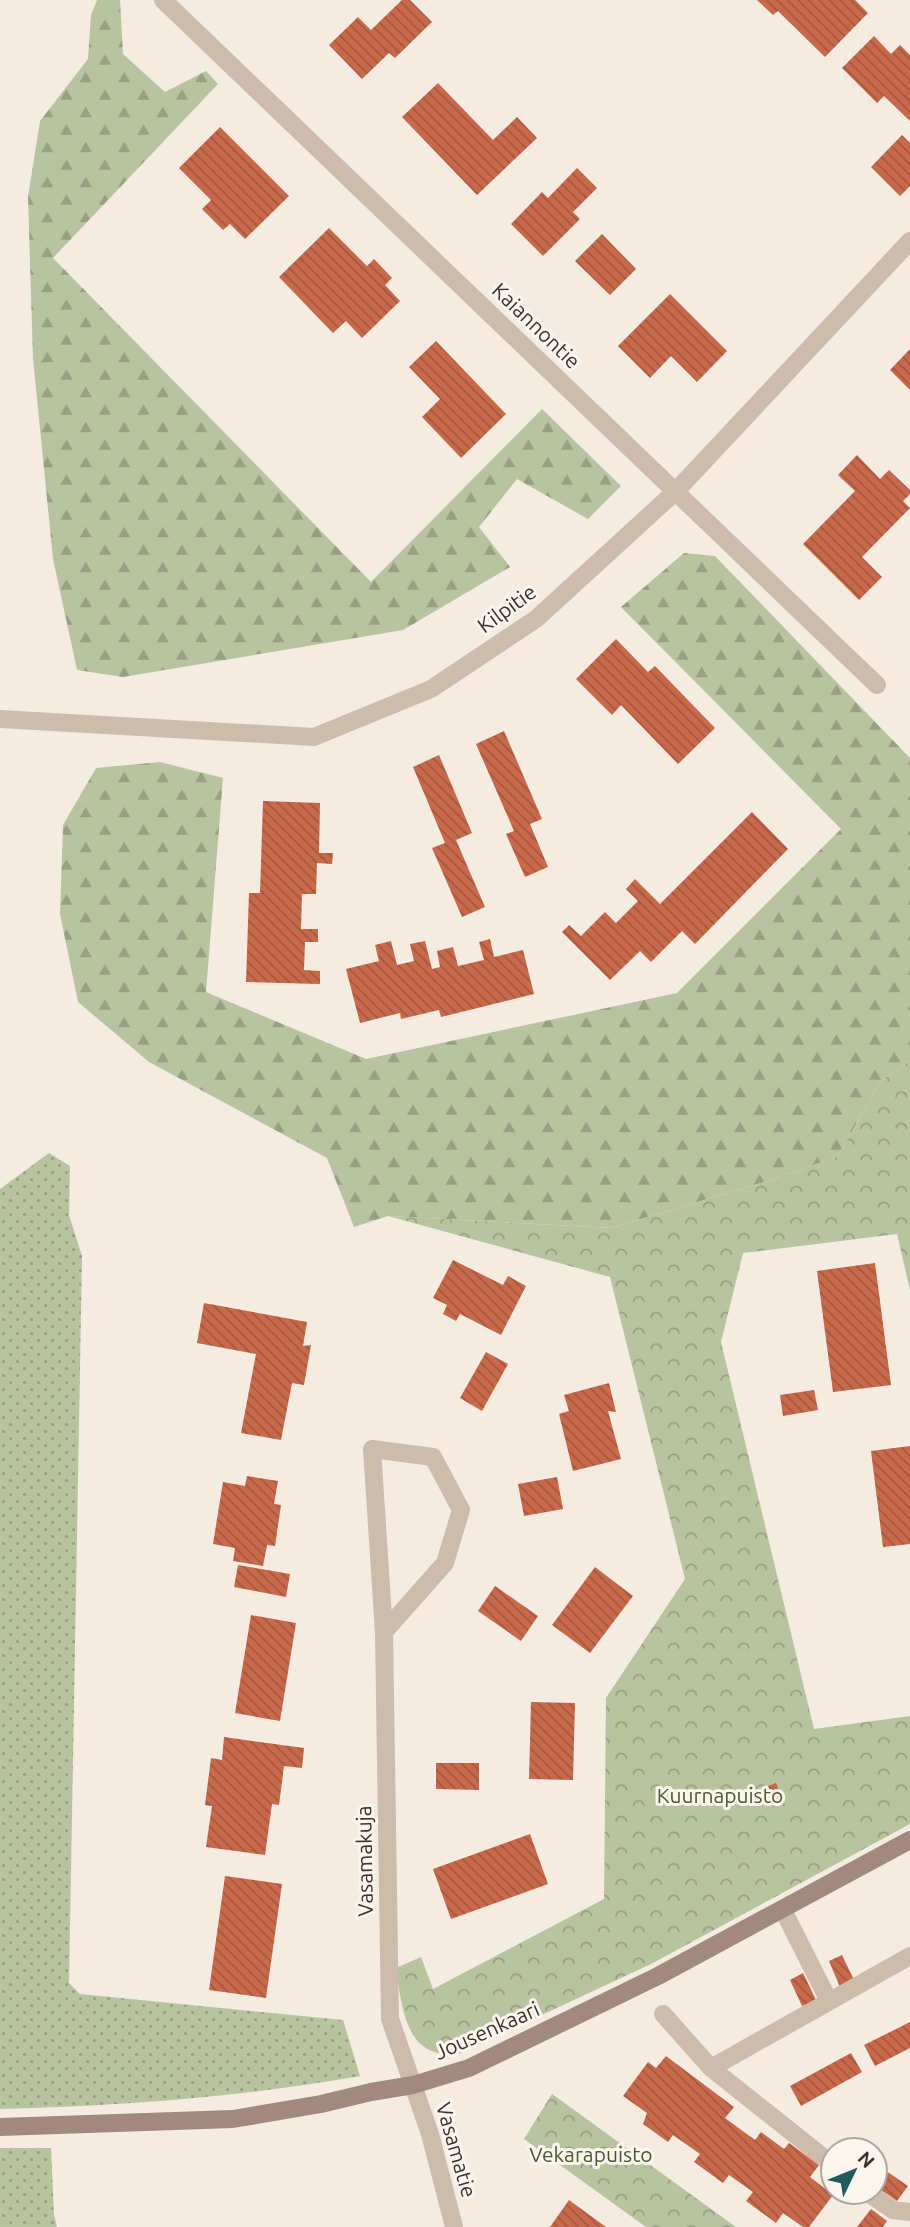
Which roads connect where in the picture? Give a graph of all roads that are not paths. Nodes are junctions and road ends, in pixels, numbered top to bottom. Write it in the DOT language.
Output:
graph roads {
  1 [pos="163,0"];
  2 [pos="910,241"];
  3 [pos="676,491"];
  4 [pos="877,685"];
  5 [pos="0,719"];
  6 [pos="384,1632"];
  7 [pos="910,1840"];
  8 [pos="783,1910"];
  9 [pos="910,1956"];
  10 [pos="829,2001"];
  11 [pos="663,2014"];
  12 [pos="711,2068"];
  13 [pos="412,2085"];
  14 [pos="0,2127"];
  15 [pos="819,2154"];
  16 [pos="887,2206"];
  17 [pos="910,2212"];
  18 [pos="454,2227"];
  1 -- 3 [label="street, Kaiannontie"];
  2 -- 3 [label="street, Kilpitie"];
  3 -- 4 [label="street, Kaiannontie"];
  3 -- 5 [label="street, Kilpitie"];
  6 -- 6 [label="street, Vasamakuja"];
  6 -- 13 [label="street, Vasamakuja"];
  7 -- 8 [label="street, Jousenkaari"];
  8 -- 10 [label="street"];
  8 -- 13 [label="street, Jousenkaari"];
  9 -- 10 [label="street"];
  10 -- 12 [label="street"];
  11 -- 12 [label="street"];
  12 -- 15 [label="street"];
  13 -- 14 [label="street, Jousenkaari"];
  13 -- 18 [label="street, Vasamatie"];
  16 -- 17 [label="street"];
}
